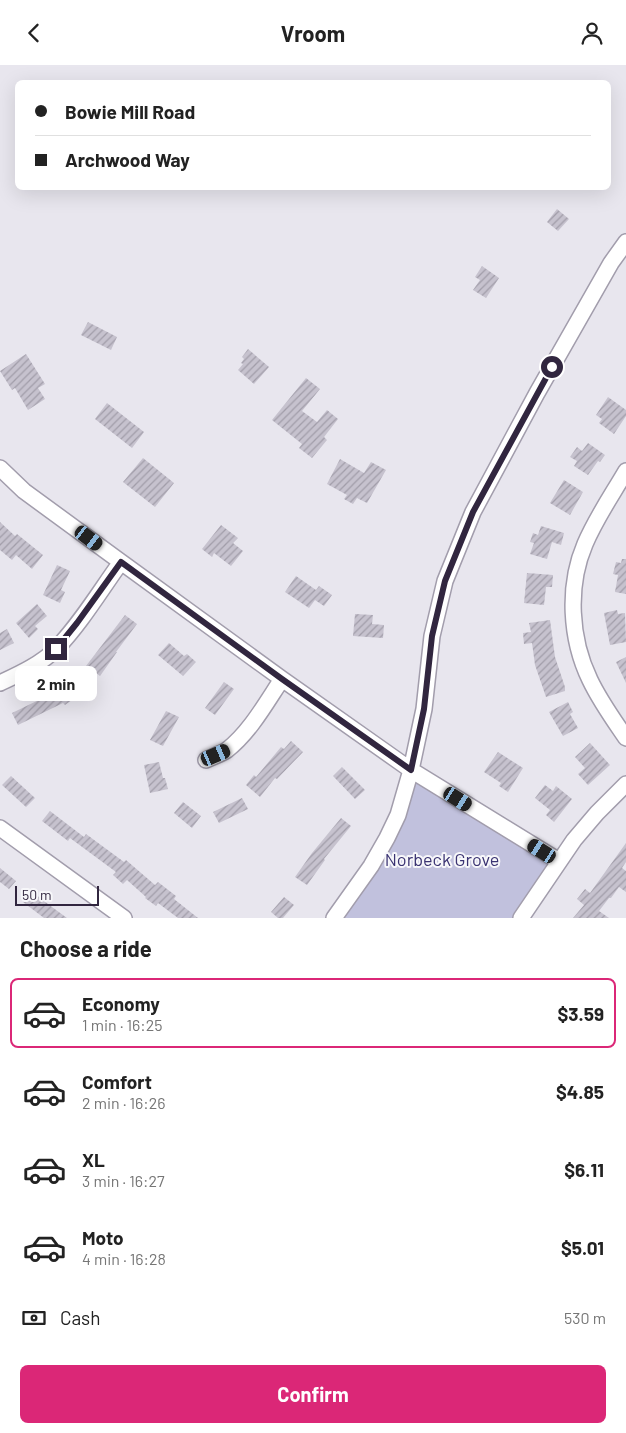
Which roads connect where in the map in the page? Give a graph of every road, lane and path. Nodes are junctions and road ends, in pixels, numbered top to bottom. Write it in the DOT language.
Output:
graph roads {
  1 [pos="626,242"];
  2 [pos="0,469"];
  3 [pos="626,471"];
  4 [pos="121,562"];
  5 [pos="282,679"];
  6 [pos="0,683"];
  7 [pos="626,738"];
  8 [pos="206,759"];
  9 [pos="411,770"];
  10 [pos="626,784"];
  11 [pos="0,828"];
  12 [pos="531,844"];
  13 [pos="559,861"];
  14 [pos="543,885"];
  15 [pos="124,918"];
  16 [pos="334,918"];
  17 [pos="521,918"];
  1 -- 9 [label="street"];
  2 -- 4 [label="street"];
  3 -- 7 [label="street"];
  4 -- 5 [label="street"];
  4 -- 6 [label="street"];
  5 -- 8 [label="street"];
  5 -- 9 [label="street"];
  9 -- 12 [label="street"];
  9 -- 16 [label="street"];
  10 -- 13 [label="street"];
  11 -- 15 [label="street"];
  12 -- 13 [label="street"];
  12 -- 14 [label="street"];
  13 -- 14 [label="street"];
  14 -- 17 [label="street"];
}
